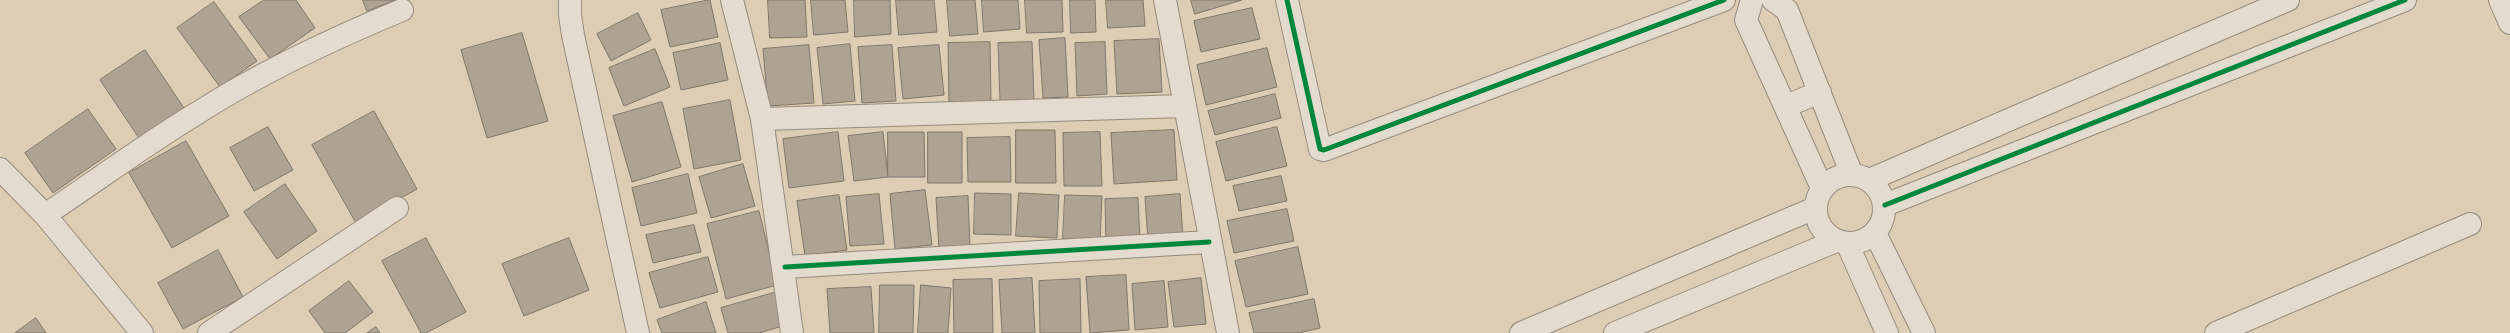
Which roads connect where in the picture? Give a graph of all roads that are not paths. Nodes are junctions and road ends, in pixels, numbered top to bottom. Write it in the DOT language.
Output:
graph roads {
  1 [pos="570,0"];
  2 [pos="732,0"];
  3 [pos="1165,0"];
  4 [pos="1287,0"];
  5 [pos="1724,0"];
  6 [pos="1752,0"];
  7 [pos="1773,0"];
  8 [pos="2288,0"];
  9 [pos="2405,0"];
  10 [pos="2500,0"];
  11 [pos="402,10"];
  12 [pos="2510,23"];
  13 [pos="1820,92"];
  14 [pos="1184,106"];
  15 [pos="1786,106"];
  16 [pos="762,119"];
  17 [pos="0,169"];
  18 [pos="1861,177"];
  19 [pos="1819,198"];
  20 [pos="1885,205"];
  21 [pos="396,208"];
  22 [pos="45,215"];
  23 [pos="2470,224"];
  24 [pos="1875,233"];
  25 [pos="1209,242"];
  26 [pos="1841,242"];
  27 [pos="785,267"];
  28 [pos="1921,327"];
  29 [pos="142,333"];
  30 [pos="209,333"];
  31 [pos="638,333"];
  32 [pos="792,333"];
  33 [pos="1228,333"];
  34 [pos="1521,333"];
  35 [pos="1616,333"];
  36 [pos="1887,333"];
  37 [pos="1894,333"];
  38 [pos="2216,333"];
  1 -- 31 [label="street"];
  2 -- 16 [label="street"];
  3 -- 14 [label="street"];
  4 -- 5 [label="street"];
  6 -- 15 [label="street"];
  7 -- 13 [label="street"];
  8 -- 18 [label="street"];
  9 -- 20 [label="street"];
  10 -- 12 [label="street"];
  11 -- 22 [label="street"];
  13 -- 15 [label="street"];
  13 -- 18 [label="street"];
  14 -- 16 [label="street"];
  14 -- 25 [label="street"];
  15 -- 19 [label="street"];
  16 -- 27 [label="street"];
  17 -- 22 [label="street"];
  18 -- 19 [label="street"];
  18 -- 20 [label="street"];
  19 -- 26 [label="street"];
  19 -- 34 [label="street"];
  20 -- 24 [label="street"];
  21 -- 30 [label="street"];
  22 -- 29 [label="street"];
  23 -- 38 [label="street"];
  24 -- 26 [label="street"];
  24 -- 28 [label="street"];
  25 -- 27 [label="street"];
  25 -- 33 [label="street"];
  26 -- 35 [label="street"];
  26 -- 36 [label="street"];
  27 -- 32 [label="street"];
  28 -- 37 [label="street"];
}
